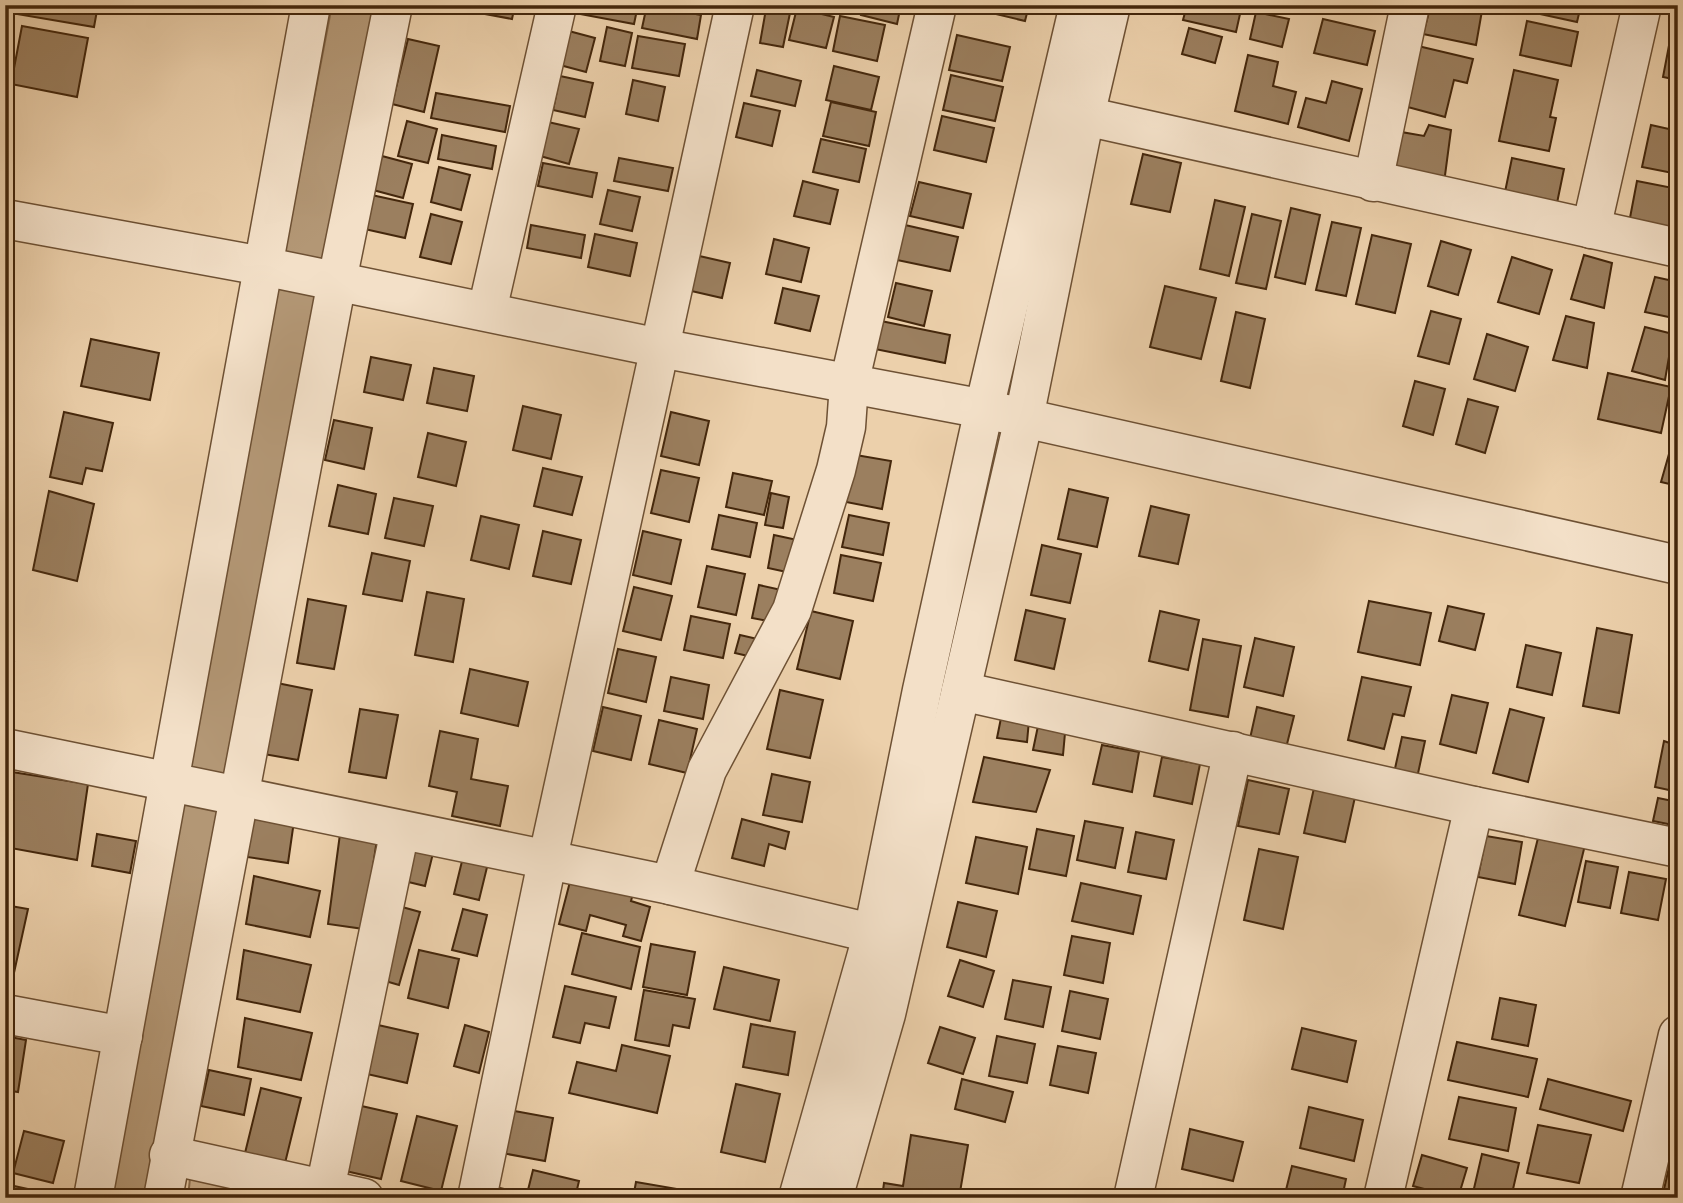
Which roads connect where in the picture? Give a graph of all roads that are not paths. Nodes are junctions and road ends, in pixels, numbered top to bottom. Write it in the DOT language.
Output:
graph roads {
  1 [pos="311,5"];
  2 [pos="393,5"];
  3 [pos="557,5"];
  4 [pos="735,5"];
  5 [pos="937,5"];
  6 [pos="1079,5"];
  7 [pos="1111,5"];
  8 [pos="1410,5"];
  9 [pos="1642,5"];
  10 [pos="1085,116"];
  11 [pos="1373,182"];
  12 [pos="5,219"];
  13 [pos="1591,229"];
  14 [pos="1678,248"];
  15 [pos="262,265"];
  16 [pos="337,281"];
  17 [pos="487,311"];
  18 [pos="660,348"];
  19 [pos="849,384"];
  20 [pos="984,409"];
  21 [pos="1024,418"];
  22 [pos="1678,565"];
  23 [pos="961,691"];
  24 [pos="5,748"];
  25 [pos="1233,751"];
  26 [pos="170,780"];
  27 [pos="239,794"];
  28 [pos="1474,806"];
  29 [pos="400,830"];
  30 [pos="1678,848"];
  31 [pos="547,862"];
  32 [pos="670,885"];
  33 [pos="888,937"];
  34 [pos="5,1014"];
  35 [pos="1678,1035"];
  36 [pos="123,1036"];
  37 [pos="169,1155"];
  38 [pos="325,1189"];
  39 [pos="93,1198"];
  40 [pos="163,1198"];
  41 [pos="364,1198"];
  42 [pos="477,1198"];
  43 [pos="798,1198"];
  44 [pos="833,1198"];
  45 [pos="1133,1198"];
  46 [pos="1383,1198"];
  47 [pos="1640,1198"];
  1 -- 15 [label="street"];
  2 -- 16 [label="street"];
  3 -- 17 [label="street"];
  4 -- 18 [label="street"];
  5 -- 19 [label="street"];
  6 -- 20 [label="street"];
  7 -- 10 [label="street"];
  8 -- 11 [label="street"];
  9 -- 13 [label="street"];
  10 -- 11 [label="street"];
  10 -- 21 [label="street"];
  11 -- 13 [label="street"];
  12 -- 15 [label="street"];
  13 -- 14 [label="street"];
  15 -- 16 [label="street"];
  15 -- 26 [label="street"];
  16 -- 17 [label="street"];
  16 -- 27 [label="street"];
  17 -- 18 [label="street"];
  18 -- 19 [label="street"];
  18 -- 31 [label="street"];
  19 -- 20 [label="street"];
  19 -- 32 [label="street"];
  20 -- 21 [label="street"];
  20 -- 33 [label="street"];
  21 -- 22 [label="street"];
  21 -- 23 [label="street"];
  23 -- 25 [label="street"];
  23 -- 33 [label="street"];
  24 -- 26 [label="street"];
  25 -- 28 [label="street"];
  25 -- 45 [label="street"];
  26 -- 27 [label="street"];
  26 -- 36 [label="street"];
  27 -- 29 [label="street"];
  27 -- 37 [label="street"];
  28 -- 30 [label="street"];
  28 -- 46 [label="street"];
  29 -- 31 [label="street"];
  29 -- 38 [label="street"];
  31 -- 32 [label="street"];
  31 -- 42 [label="street"];
  32 -- 33 [label="street"];
  33 -- 43 [label="street"];
  33 -- 44 [label="street"];
  34 -- 36 [label="street"];
  35 -- 47 [label="street"];
  36 -- 39 [label="street"];
  37 -- 38 [label="street"];
  37 -- 40 [label="street"];
  38 -- 41 [label="street"];
}
